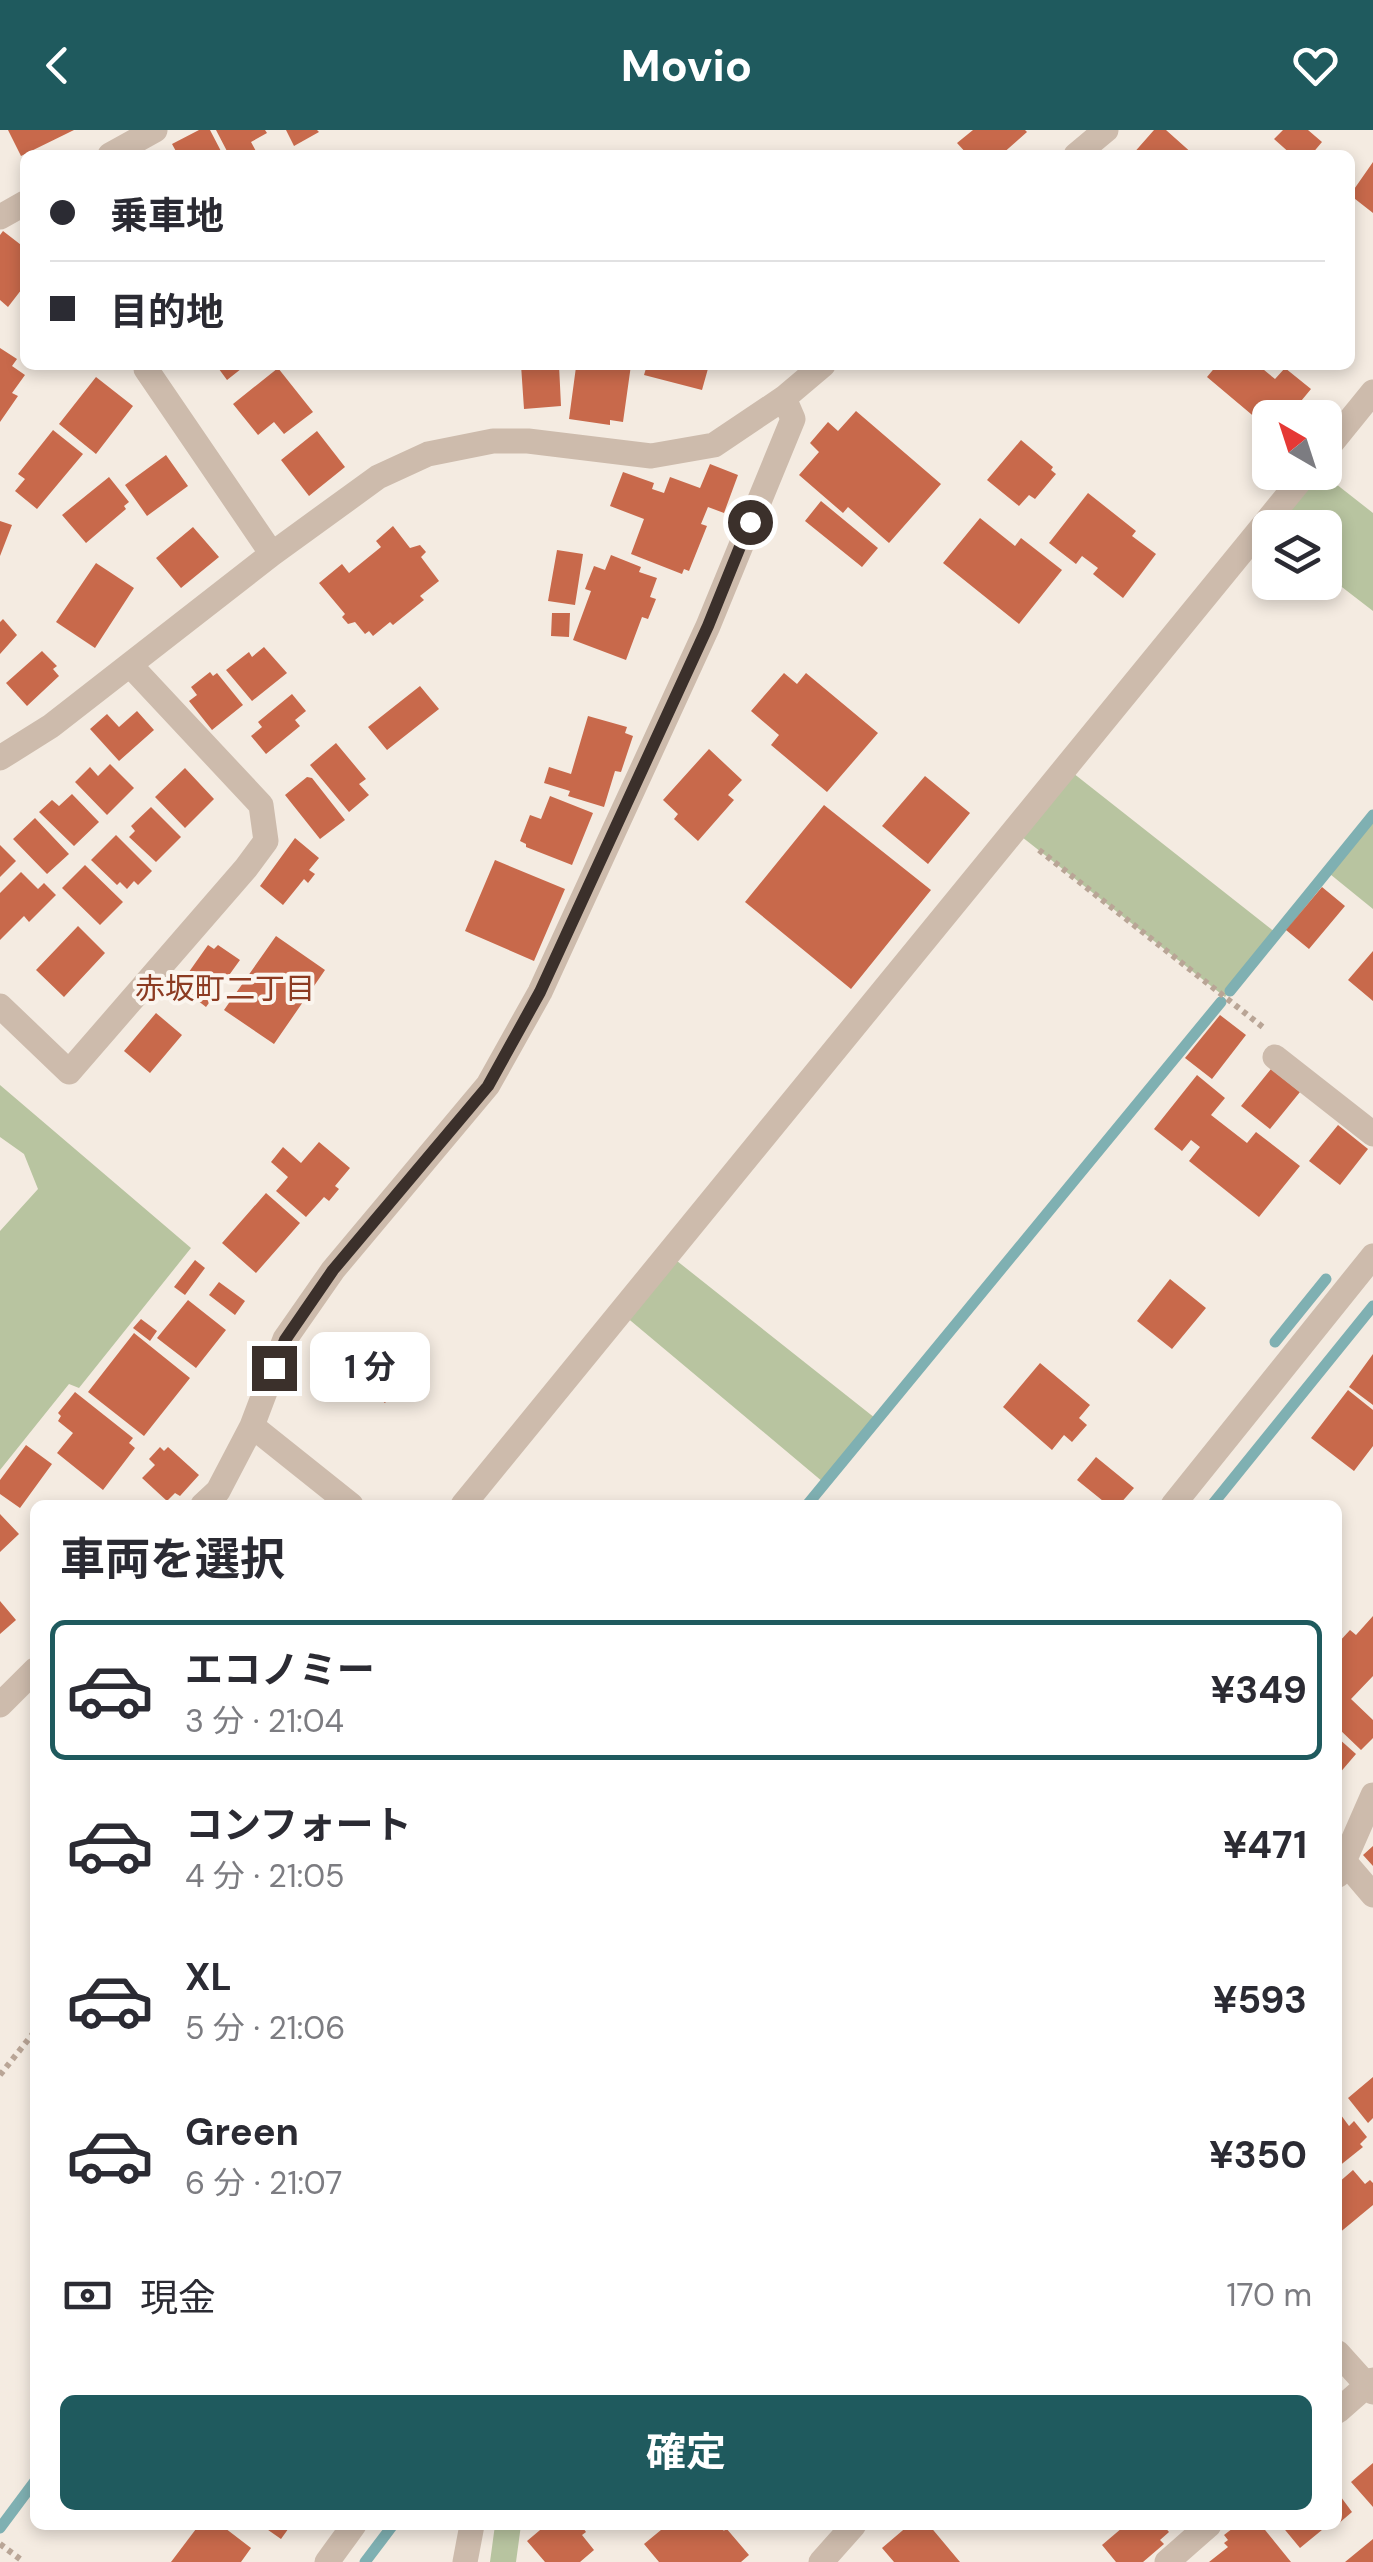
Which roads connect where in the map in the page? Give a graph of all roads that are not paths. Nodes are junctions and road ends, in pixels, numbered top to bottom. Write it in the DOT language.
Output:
graph roads {
  1 [pos="155,130"];
  2 [pos="1106,130"];
  3 [pos="119,150"];
  4 [pos="1082,150"];
  5 [pos="147,370"];
  6 [pos="817,370"];
  7 [pos="1373,392"];
  8 [pos="784,398"];
  9 [pos="1342,430"];
  10 [pos="1292,490"];
  11 [pos="272,554"];
  12 [pos="132,666"];
  13 [pos="0,758"];
  14 [pos="0,1006"];
  15 [pos="1276,1057"];
  16 [pos="1373,1134"];
  17 [pos="1373,1256"];
  18 [pos="252,1426"];
  19 [pos="208,1500"];
  20 [pos="345,1500"];
  21 [pos="467,1500"];
  22 [pos="1177,1500"];
  23 [pos="30,1675"];
  24 [pos="0,1705"];
  25 [pos="1373,1795"];
  26 [pos="1342,1866"];
  27 [pos="1342,1869"];
  28 [pos="1373,1895"];
  29 [pos="1342,2357"];
  30 [pos="1371,2386"];
  31 [pos="1342,2408"];
  32 [pos="350,2530"];
  33 [pos="471,2530"];
  34 [pos="849,2530"];
  35 [pos="1202,2530"];
  36 [pos="327,2562"];
  37 [pos="466,2562"];
  38 [pos="820,2562"];
  39 [pos="1167,2562"];
  1 -- 3 [label="street"];
  2 -- 4 [label="street"];
  5 -- 11 [label="street"];
  6 -- 8 [label="street"];
  7 -- 9 [label="street"];
  8 -- 11 [label="street"];
  8 -- 18 [label="street"];
  10 -- 21 [label="street"];
  11 -- 12 [label="street"];
  12 -- 13 [label="street"];
  12 -- 14 [label="street"];
  15 -- 16 [label="street"];
  17 -- 22 [label="street"];
  18 -- 19 [label="street"];
  18 -- 20 [label="street"];
  23 -- 24 [label="street"];
  25 -- 26 [label="street"];
  27 -- 28 [label="street"];
  29 -- 30 [label="street"];
  30 -- 31 [label="street"];
  32 -- 36 [label="street"];
  33 -- 37 [label="street"];
  34 -- 38 [label="street"];
  35 -- 39 [label="street"];
}
